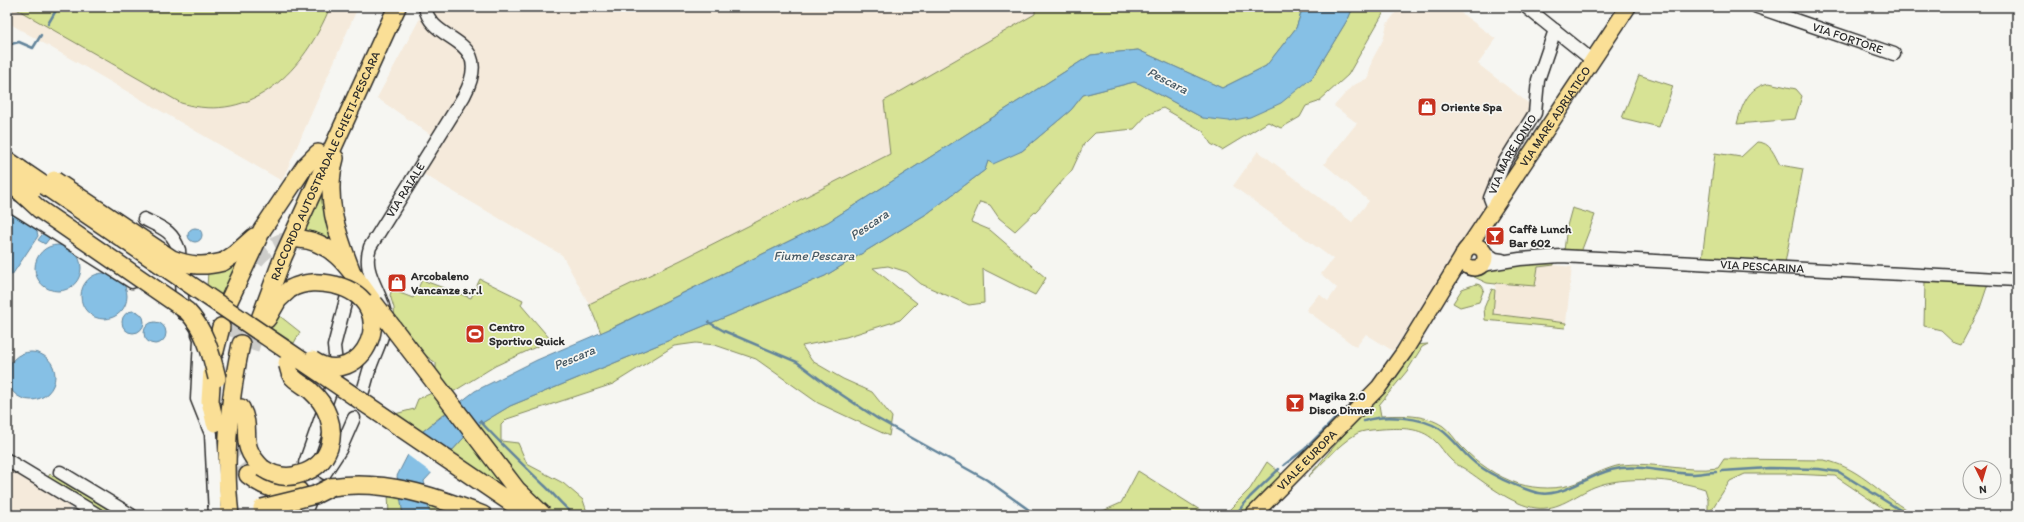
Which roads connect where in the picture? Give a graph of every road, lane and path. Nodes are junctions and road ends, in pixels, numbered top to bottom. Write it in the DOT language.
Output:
graph roads {
  1 [pos="385,7"];
  2 [pos="397,7"];
  3 [pos="425,7"];
  4 [pos="1526,7"];
  5 [pos="1628,7"];
  6 [pos="1757,7"];
  7 [pos="1555,30"];
  8 [pos="1894,54"];
  9 [pos="1592,60"];
  10 [pos="335,141"];
  11 [pos="318,153"];
  12 [pos="10,170"];
  13 [pos="7,203"];
  14 [pos="1494,208"];
  15 [pos="144,219"];
  16 [pos="262,230"];
  17 [pos="299,239"];
  18 [pos="1476,256"];
  19 [pos="255,261"];
  20 [pos="351,270"];
  21 [pos="2017,280"];
  22 [pos="349,288"];
  23 [pos="243,314"];
  24 [pos="183,315"];
  25 [pos="236,339"];
  26 [pos="215,351"];
  27 [pos="335,354"];
  28 [pos="287,356"];
  29 [pos="372,363"];
  30 [pos="217,380"];
  31 [pos="362,394"];
  32 [pos="241,408"];
  33 [pos="354,418"];
  34 [pos="215,423"];
  35 [pos="227,457"];
  36 [pos="7,460"];
  37 [pos="306,463"];
  38 [pos="60,472"];
  39 [pos="255,472"];
  40 [pos="328,480"];
  41 [pos="305,495"];
  42 [pos="258,512"];
  43 [pos="98,515"];
  44 [pos="131,515"];
  45 [pos="215,515"];
  46 [pos="230,515"];
  47 [pos="241,515"];
  48 [pos="304,515"];
  49 [pos="483,515"];
  50 [pos="509,515"];
  51 [pos="529,515"];
  52 [pos="543,515"];
  53 [pos="1253,515"];
  1 -- 11 [label="highway, RACCORDO AUTOSTRADALE CHIETI-PESCARA"];
  2 -- 10 [label="highway, RACCORDO AUTOSTRADALE CHIETI-PESCARA"];
  3 -- 29 [label="street, VIA RAIALE"];
  4 -- 7 [label="street"];
  5 -- 9 [label="main road, VIA MARE ADRIATICO"];
  6 -- 8 [label="street, VIA FORTORE"];
  7 -- 9 [label="street"];
  7 -- 14 [label="street, VIA MARE IONIO"];
  9 -- 14 [label="main road, VIA MARE ADRIATICO"];
  10 -- 20 [label="highway"];
  10 -- 23 [label="highway, RACCORDO AUTOSTRADALE CHIETI-PESCARA"];
  11 -- 16 [label="highway"];
  11 -- 23 [label="highway, RACCORDO AUTOSTRADALE CHIETI-PESCARA"];
  12 -- 16 [label="highway, bridge"];
  12 -- 28 [label="highway, bridge"];
  12 -- 30 [label="highway, bridge"];
  13 -- 24 [label="street"];
  14 -- 18 [label="main road, VIA MARE ADRIATICO"];
  15 -- 24 [label="street"];
  16 -- 23 [label="highway"];
  17 -- 20 [label="highway"];
  18 -- 21 [label="street, VIA PESCARINA"];
  18 -- 53 [label="main road, VIALE EUROPA"];
  19 -- 23 [label="highway"];
  20 -- 52 [label="highway, bridge"];
  22 -- 27 [label="street"];
  23 -- 28 [label="highway, bridge"];
  24 -- 45 [label="street"];
  25 -- 26 [label="highway"];
  25 -- 30 [label="highway"];
  25 -- 32 [label="highway"];
  25 -- 35 [label="highway"];
  27 -- 29 [label="street"];
  27 -- 37 [label="street"];
  28 -- 39 [label="highway, bridge"];
  28 -- 50 [label="highway"];
  28 -- 51 [label="highway, bridge"];
  29 -- 31 [label="street, VIA RAIALE"];
  30 -- 34 [label="highway"];
  30 -- 35 [label="highway"];
  32 -- 39 [label="highway"];
  32 -- 47 [label="highway"];
  33 -- 40 [label="street"];
  35 -- 46 [label="highway"];
  36 -- 43 [label="street"];
  38 -- 44 [label="street"];
  39 -- 41 [label="highway"];
  40 -- 41 [label="highway"];
  40 -- 42 [label="highway, bridge"];
  40 -- 49 [label="highway"];
  41 -- 48 [label="street"];
}
